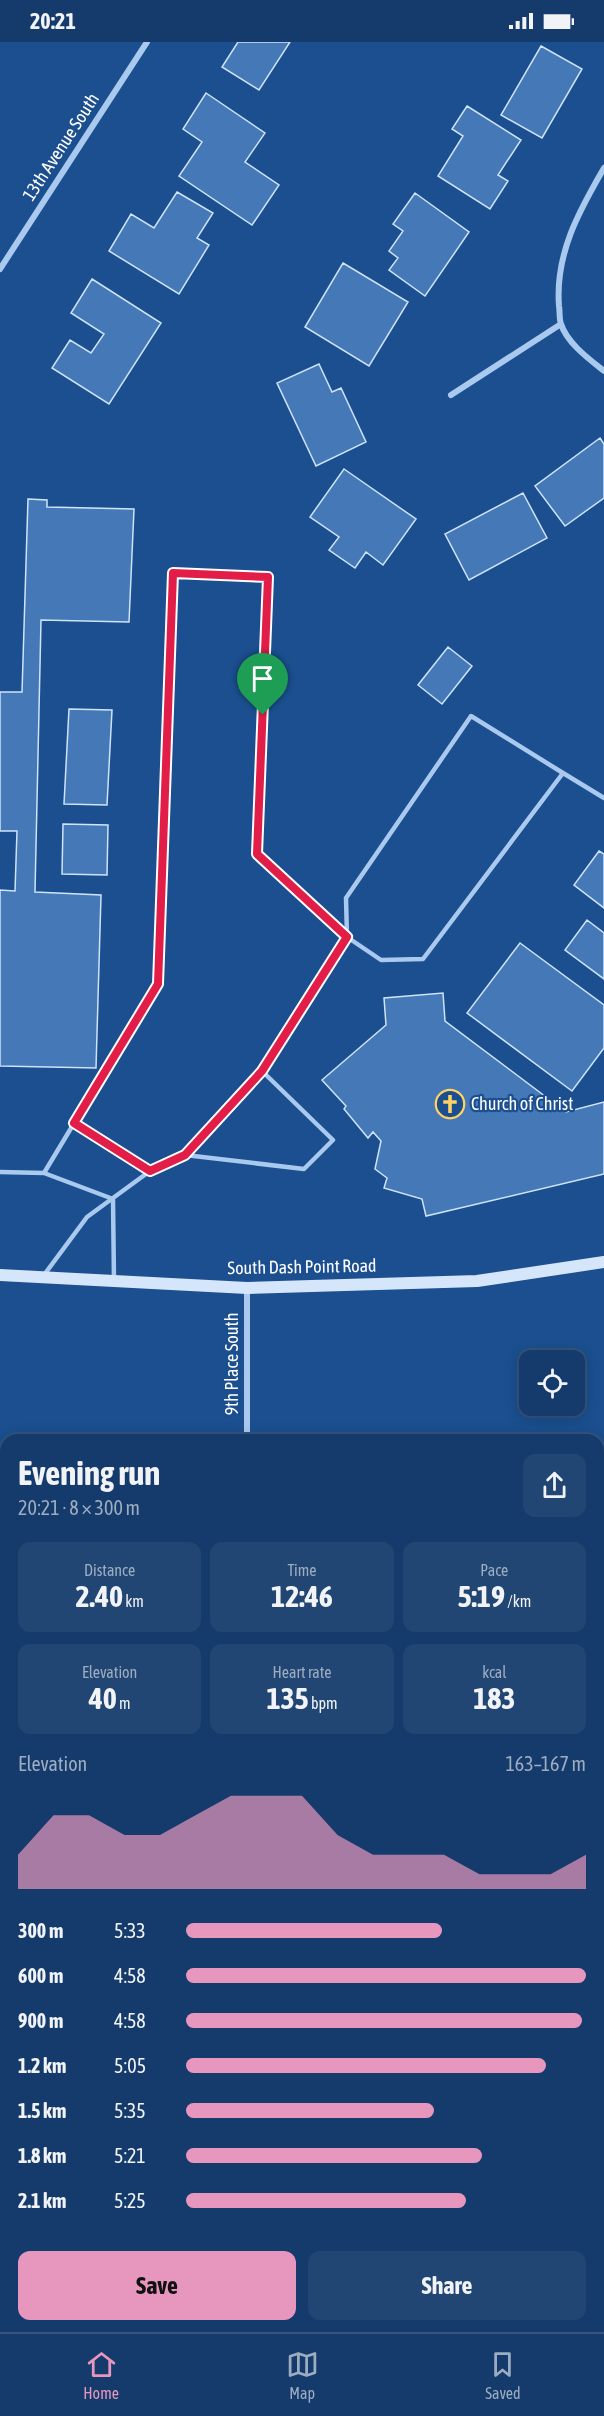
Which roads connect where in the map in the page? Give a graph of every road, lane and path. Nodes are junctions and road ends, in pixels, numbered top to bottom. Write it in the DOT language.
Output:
graph roads {
  1 [pos="147,42"];
  2 [pos="604,168"];
  3 [pos="0,269"];
  4 [pos="561,324"];
  5 [pos="604,371"];
  6 [pos="451,395"];
  7 [pos="563,773"];
  8 [pos="604,798"];
  9 [pos="347,937"];
  10 [pos="262,1071"];
  11 [pos="74,1123"];
  12 [pos="185,1155"];
  13 [pos="150,1171"];
  14 [pos="0,1172"];
  15 [pos="44,1173"];
  16 [pos="113,1199"];
  17 [pos="604,1262"];
  18 [pos="0,1275"];
  19 [pos="42,1277"];
  20 [pos="114,1281"];
  21 [pos="247,1288"];
  22 [pos="247,1434"];
  1 -- 3 [label="street, 13th Avenue South"];
  2 -- 4 [label="street"];
  4 -- 5 [label="street"];
  4 -- 6 [label="street"];
  7 -- 8 [label="lane"];
  7 -- 9 [label="lane"];
  7 -- 9 [label="lane"];
  9 -- 10 [label="lane"];
  9 -- 11 [label="lane"];
  10 -- 12 [label="lane"];
  10 -- 12 [label="lane"];
  11 -- 13 [label="lane"];
  11 -- 15 [label="lane"];
  12 -- 13 [label="lane"];
  13 -- 16 [label="lane"];
  14 -- 15 [label="lane"];
  15 -- 16 [label="lane"];
  16 -- 19 [label="lane"];
  16 -- 20 [label="lane"];
  17 -- 21 [label="main road, South Dash Point Road"];
  18 -- 19 [label="main road, South Dash Point Road"];
  19 -- 20 [label="main road, South Dash Point Road"];
  20 -- 21 [label="main road, South Dash Point Road"];
  21 -- 22 [label="street, 9th Place South"];
}
